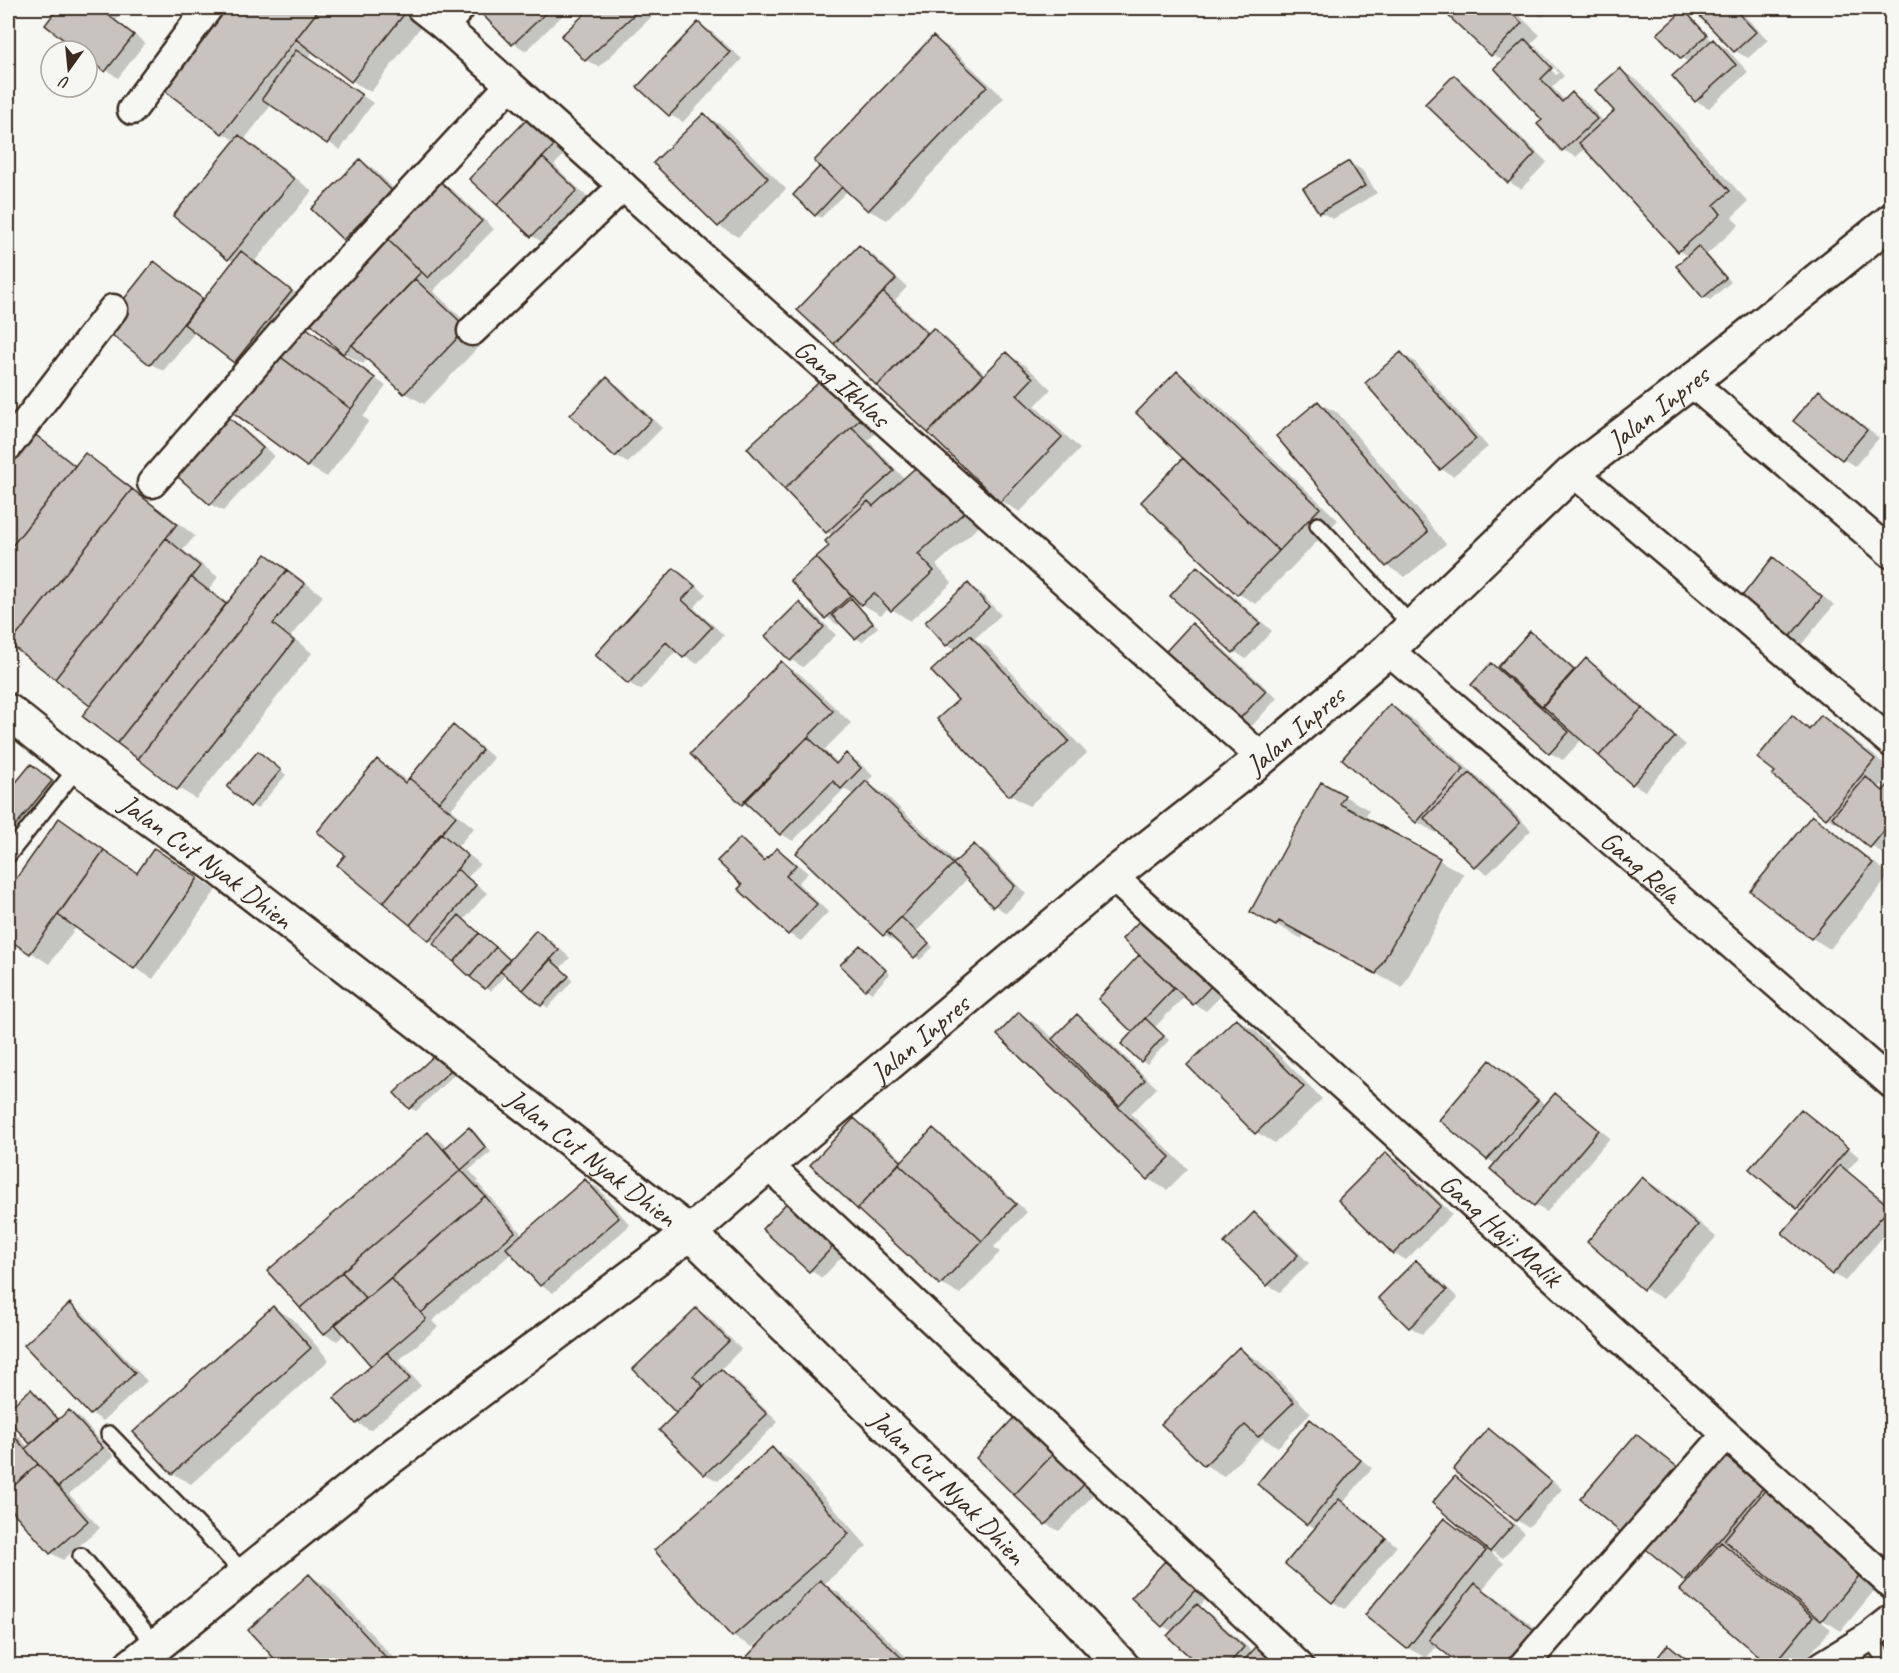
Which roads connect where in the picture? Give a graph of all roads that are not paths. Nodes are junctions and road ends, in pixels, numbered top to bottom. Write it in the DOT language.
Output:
graph roads {
  1 [pos="208,8"];
  2 [pos="421,8"];
  3 [pos="452,17"];
  4 [pos="510,85"];
  5 [pos="132,110"];
  6 [pos="623,186"];
  7 [pos="1892,220"];
  8 [pos="113,309"];
  9 [pos="472,331"];
  10 [pos="1691,382"];
  11 [pos="8,446"];
  12 [pos="1573,472"];
  13 [pos="152,483"];
  14 [pos="1318,525"];
  15 [pos="1892,554"];
  16 [pos="1413,626"];
  17 [pos="1388,650"];
  18 [pos="8,711"];
  19 [pos="1892,743"];
  20 [pos="1262,758"];
  21 [pos="78,767"];
  22 [pos="8,855"];
  23 [pos="1112,876"];
  24 [pos="1892,1084"];
  25 [pos="768,1165"];
  26 [pos="690,1233"];
  27 [pos="109,1434"];
  28 [pos="1726,1435"];
  29 [pos="81,1556"];
  30 [pos="245,1574"];
  31 [pos="1892,1585"];
  32 [pos="1892,1619"];
  33 [pos="1869,1637"];
  34 [pos="156,1645"];
  35 [pos="131,1665"];
  36 [pos="1122,1665"];
  37 [pos="1299,1665"];
  38 [pos="1523,1665"];
  39 [pos="1822,1665"];
  40 [pos="1890,1665"];
  1 -- 5 [label="street"];
  2 -- 3 [label="street, Gang Ikhlas"];
  3 -- 4 [label="street, Gang Ikhlas"];
  4 -- 6 [label="street, Gang Ikhlas"];
  4 -- 13 [label="street"];
  6 -- 9 [label="street"];
  6 -- 20 [label="street, Gang Ikhlas"];
  7 -- 10 [label="street, Jalan Inpres"];
  8 -- 11 [label="street"];
  10 -- 12 [label="street, Jalan Inpres"];
  10 -- 15 [label="street"];
  12 -- 16 [label="street, Jalan Inpres"];
  12 -- 19 [label="street"];
  14 -- 16 [label="lane"];
  16 -- 17 [label="street, Jalan Inpres"];
  17 -- 20 [label="street, Jalan Inpres"];
  17 -- 24 [label="street, Gang Rela"];
  18 -- 21 [label="street, Jalan Cut Nyak Dhien"];
  20 -- 23 [label="street, Jalan Inpres"];
  21 -- 22 [label="lane"];
  21 -- 26 [label="street, Jalan Cut Nyak Dhien"];
  23 -- 25 [label="street, Jalan Inpres"];
  23 -- 28 [label="street, Gang Haji Malik"];
  25 -- 26 [label="street, Jalan Inpres"];
  25 -- 37 [label="street"];
  26 -- 30 [label="street, Jalan Inpres"];
  26 -- 36 [label="street, Jalan Cut Nyak Dhien"];
  27 -- 30 [label="lane"];
  28 -- 31 [label="street, Gang Haji Malik"];
  28 -- 38 [label="street"];
  29 -- 34 [label="lane"];
  30 -- 34 [label="street, Jalan Inpres"];
  32 -- 33 [label="street"];
  33 -- 39 [label="street"];
  33 -- 40 [label="lane"];
  34 -- 35 [label="street, Jalan Inpres"];
}
